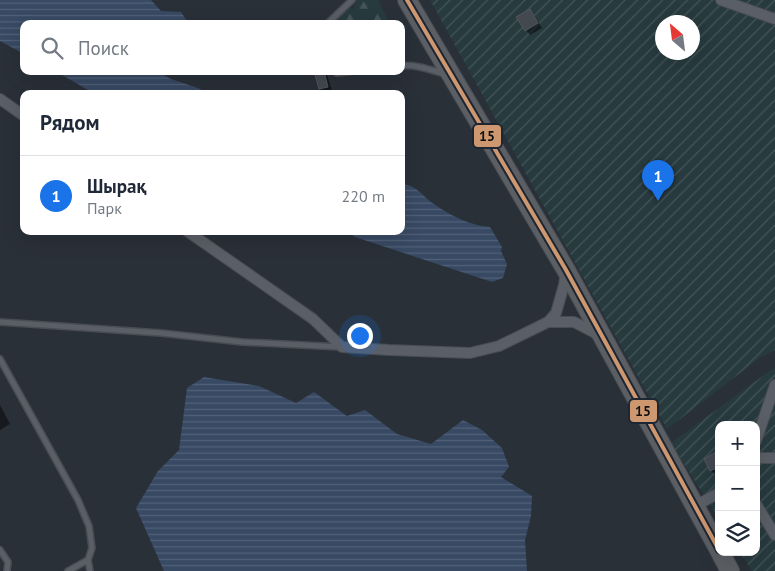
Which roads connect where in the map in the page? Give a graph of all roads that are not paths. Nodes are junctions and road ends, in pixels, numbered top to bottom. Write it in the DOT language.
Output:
graph roads {
  1 [pos="352,0"];
  2 [pos="407,0"];
  3 [pos="721,0"];
  4 [pos="775,19"];
  5 [pos="331,20"];
  6 [pos="405,65"];
  7 [pos="451,75"];
  8 [pos="0,100"];
  9 [pos="20,113"];
  10 [pos="193,235"];
  11 [pos="566,270"];
  12 [pos="0,322"];
  13 [pos="548,322"];
  14 [pos="602,336"];
  15 [pos="342,347"];
  16 [pos="0,359"];
  17 [pos="775,386"];
  18 [pos="760,429"];
  19 [pos="760,458"];
  20 [pos="775,458"];
  21 [pos="715,495"];
  22 [pos="695,506"];
  23 [pos="760,511"];
  24 [pos="775,535"];
  25 [pos="715,544"];
  26 [pos="0,550"];
  27 [pos="722,556"];
  28 [pos="88,560"];
  29 [pos="7,571"];
  30 [pos="68,571"];
  31 [pos="90,571"];
  32 [pos="730,571"];
  1 -- 5 [label="lane"];
  2 -- 7 [label="highway"];
  3 -- 4 [label="street"];
  6 -- 7 [label="lane"];
  7 -- 11 [label="highway"];
  8 -- 9 [label="street"];
  10 -- 15 [label="street"];
  11 -- 13 [label="street"];
  11 -- 14 [label="highway"];
  12 -- 15 [label="lane"];
  13 -- 14 [label="street"];
  13 -- 15 [label="street"];
  14 -- 22 [label="highway"];
  16 -- 28 [label="lane"];
  17 -- 18 [label="street"];
  19 -- 20 [label="street"];
  21 -- 22 [label="street"];
  22 -- 25 [label="highway"];
  23 -- 24 [label="street"];
  26 -- 29 [label="lane"];
  27 -- 32 [label="highway"];
  28 -- 30 [label="lane"];
  28 -- 31 [label="lane"];
}
